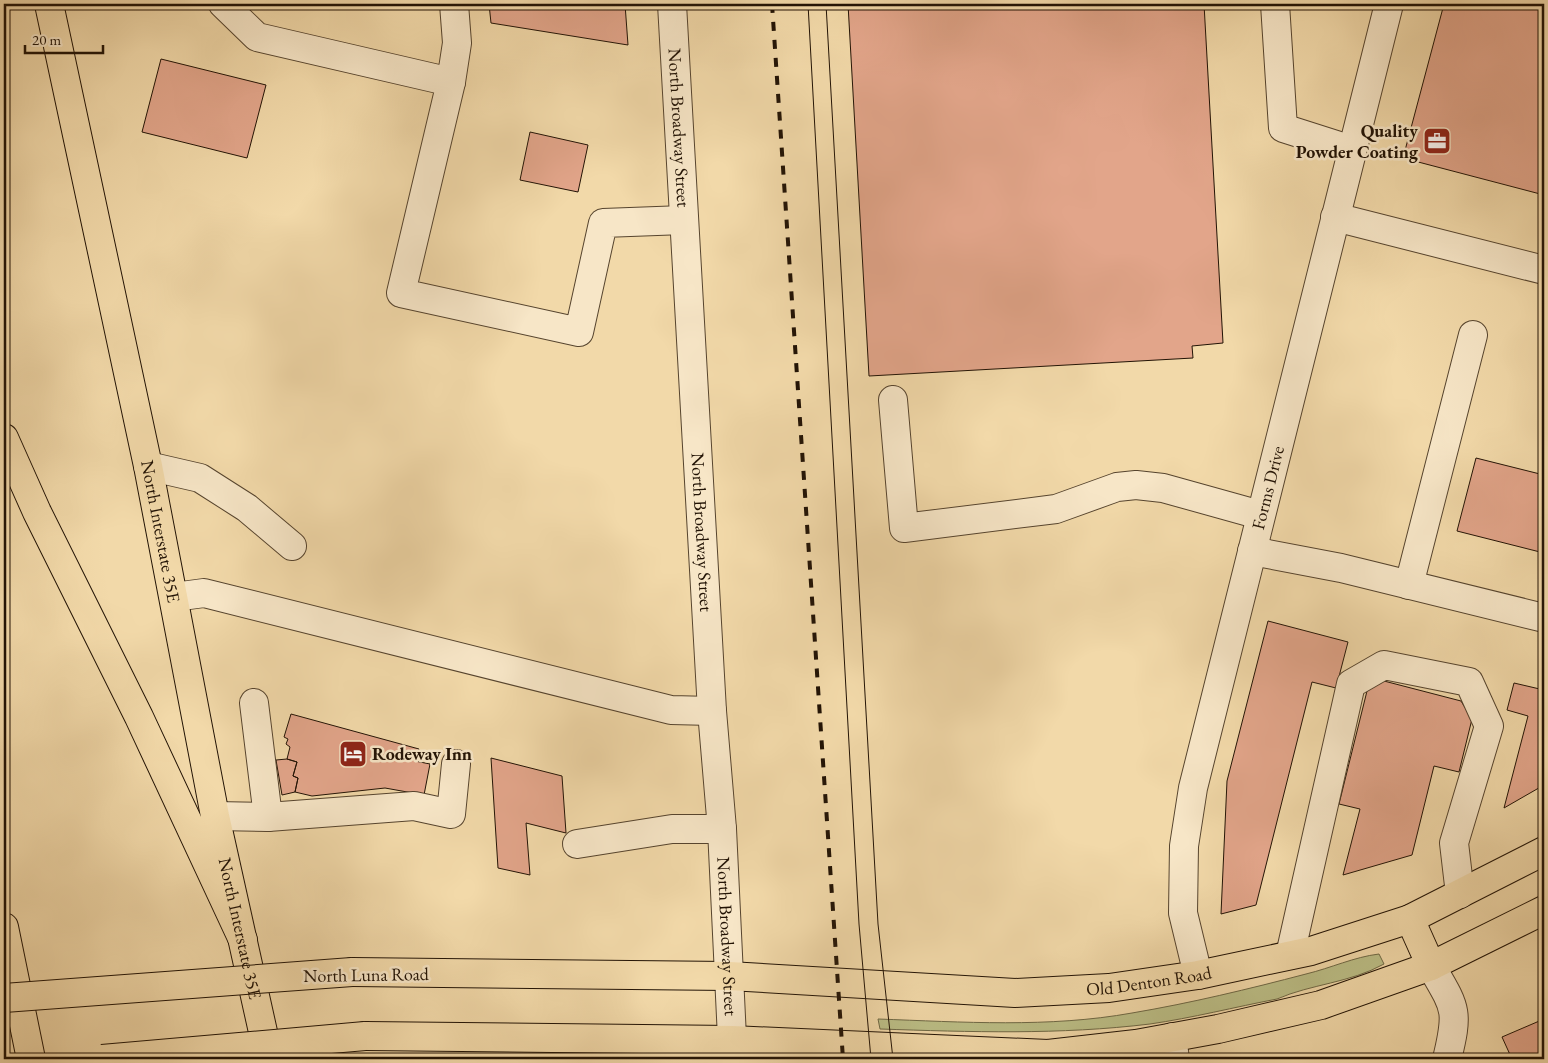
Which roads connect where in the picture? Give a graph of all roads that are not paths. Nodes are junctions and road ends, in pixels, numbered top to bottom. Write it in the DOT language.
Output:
graph roads {
  1 [pos="49,4"];
  2 [pos="223,4"];
  3 [pos="454,4"];
  4 [pos="672,4"];
  5 [pos="1275,4"];
  6 [pos="1389,4"];
  7 [pos="451,82"];
  8 [pos="1352,150"];
  9 [pos="1335,217"];
  10 [pos="684,220"];
  11 [pos="1544,270"];
  12 [pos="1472,335"];
  13 [pos="893,400"];
  14 [pos="4,438"];
  15 [pos="148,466"];
  16 [pos="1260,515"];
  17 [pos="292,546"];
  18 [pos="1252,551"];
  19 [pos="1409,585"];
  20 [pos="174,597"];
  21 [pos="1544,618"];
  22 [pos="254,703"];
  23 [pos="712,711"];
  24 [pos="456,764"];
  25 [pos="215,816"];
  26 [pos="268,817"];
  27 [pos="722,829"];
  28 [pos="577,844"];
  29 [pos="1544,851"];
  30 [pos="1460,894"];
  31 [pos="1544,910"];
  32 [pos="1410,919"];
  33 [pos="4,927"];
  34 [pos="243,940"];
  35 [pos="1290,955"];
  36 [pos="1431,966"];
  37 [pos="1198,975"];
  38 [pos="729,976"];
  39 [pos="4,998"];
  40 [pos="1174,1048"];
  41 [pos="733,1050"];
  42 [pos="31,1059"];
  43 [pos="102,1059"];
  44 [pos="269,1059"];
  45 [pos="1447,1059"];
  1 -- 15 [label="main road, North Interstate 35E"];
  2 -- 7 [label="street"];
  3 -- 7 [label="street"];
  4 -- 10 [label="street, North Broadway Street"];
  5 -- 8 [label="street"];
  6 -- 8 [label="street, Forms Drive"];
  7 -- 10 [label="street"];
  8 -- 9 [label="street, Forms Drive"];
  9 -- 11 [label="street"];
  9 -- 16 [label="street, Forms Drive"];
  10 -- 23 [label="street, North Broadway Street"];
  12 -- 19 [label="street"];
  13 -- 16 [label="street"];
  14 -- 34 [label="main road"];
  15 -- 17 [label="street"];
  15 -- 20 [label="main road, North Interstate 35E"];
  16 -- 18 [label="street, Forms Drive"];
  18 -- 19 [label="street"];
  18 -- 37 [label="street, Forms Drive"];
  19 -- 21 [label="street"];
  20 -- 23 [label="street"];
  20 -- 25 [label="main road, North Interstate 35E"];
  22 -- 26 [label="street"];
  23 -- 27 [label="street, North Broadway Street"];
  24 -- 26 [label="street"];
  25 -- 26 [label="street"];
  25 -- 34 [label="main road, North Interstate 35E"];
  27 -- 28 [label="street"];
  27 -- 38 [label="street, North Broadway Street"];
  29 -- 30 [label="main road, Old Denton Road"];
  30 -- 32 [label="main road, Old Denton Road"];
  30 -- 35 [label="street"];
  31 -- 36 [label="main road"];
  32 -- 35 [label="main road, Old Denton Road"];
  32 -- 36 [label="main road"];
  33 -- 42 [label="main road"];
  34 -- 44 [label="main road, North Interstate 35E"];
  35 -- 37 [label="main road, Old Denton Road"];
  36 -- 40 [label="main road"];
  36 -- 45 [label="street"];
  37 -- 38 [label="main road, Old Denton Road"];
  38 -- 39 [label="main road, North Luna Road, bridge"];
  38 -- 41 [label="street, North Broadway Street"];
  40 -- 41 [label="main road"];
  41 -- 43 [label="main road, bridge"];
}
